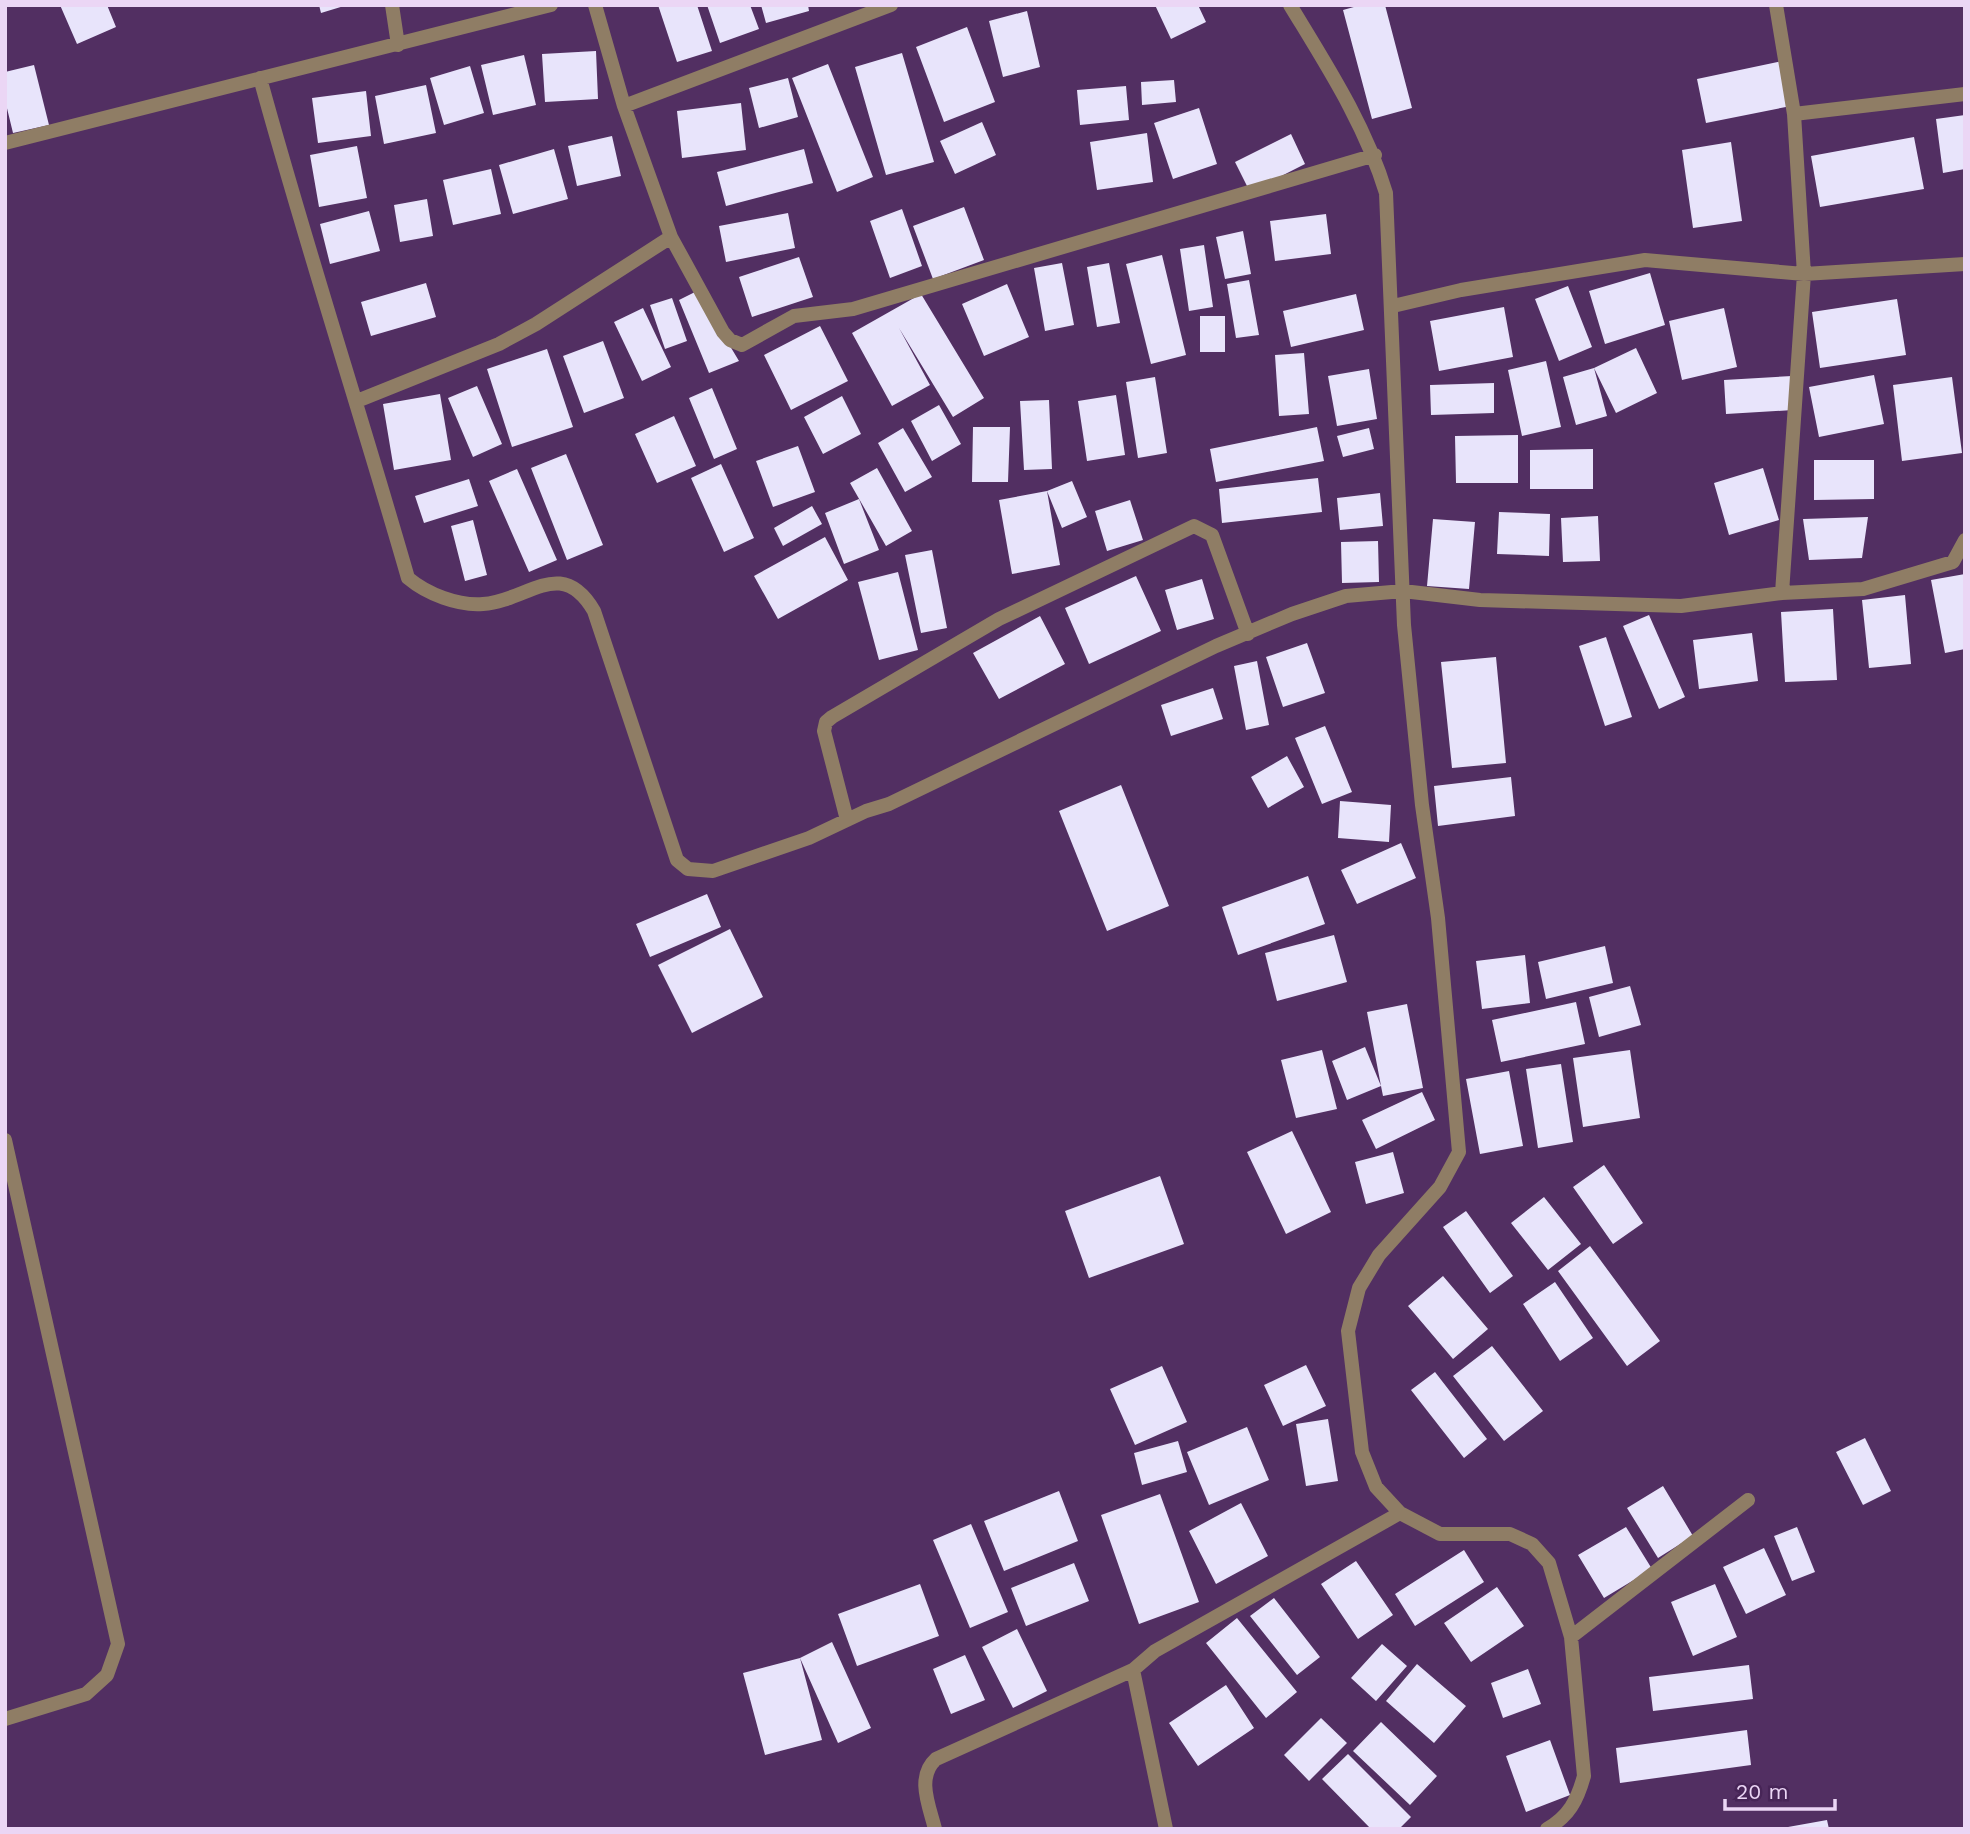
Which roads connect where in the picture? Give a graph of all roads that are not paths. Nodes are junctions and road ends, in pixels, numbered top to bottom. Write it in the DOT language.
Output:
graph roads {
  1 [pos="392,5"];
  2 [pos="551,5"];
  3 [pos="595,5"];
  4 [pos="891,5"];
  5 [pos="1290,5"];
  6 [pos="1776,5"];
  7 [pos="398,45"];
  8 [pos="260,78"];
  9 [pos="1965,94"];
  10 [pos="624,106"];
  11 [pos="1794,114"];
  12 [pos="5,143"];
  13 [pos="1375,155"];
  14 [pos="670,237"];
  15 [pos="1965,264"];
  16 [pos="1804,274"];
  17 [pos="1393,306"];
  18 [pos="357,401"];
  19 [pos="1965,540"];
  20 [pos="1403,591"];
  21 [pos="1782,593"];
  22 [pos="1248,634"];
  23 [pos="847,820"];
  24 [pos="5,1140"];
  25 [pos="1748,1500"];
  26 [pos="1400,1513"];
  27 [pos="1571,1637"];
  28 [pos="1133,1670"];
  29 [pos="5,1719"];
  30 [pos="935,1829"];
  31 [pos="1166,1829"];
  32 [pos="1547,1829"];
  1 -- 7 [label="street"];
  2 -- 7 [label="street"];
  3 -- 10 [label="street"];
  4 -- 10 [label="street"];
  5 -- 13 [label="street"];
  6 -- 11 [label="street"];
  7 -- 8 [label="street"];
  8 -- 12 [label="street"];
  8 -- 18 [label="street"];
  9 -- 11 [label="street"];
  10 -- 14 [label="street"];
  11 -- 16 [label="street"];
  13 -- 14 [label="street"];
  13 -- 17 [label="street"];
  14 -- 18 [label="street"];
  15 -- 16 [label="street"];
  16 -- 17 [label="street"];
  16 -- 21 [label="street"];
  17 -- 20 [label="street"];
  18 -- 23 [label="street"];
  19 -- 21 [label="street"];
  20 -- 21 [label="street"];
  20 -- 22 [label="street"];
  20 -- 26 [label="street"];
  22 -- 23 [label="street"];
  22 -- 23 [label="street"];
  24 -- 29 [label="street"];
  25 -- 27 [label="street"];
  26 -- 27 [label="street"];
  26 -- 28 [label="street"];
  27 -- 32 [label="street"];
  28 -- 30 [label="street"];
  28 -- 31 [label="street"];
}
